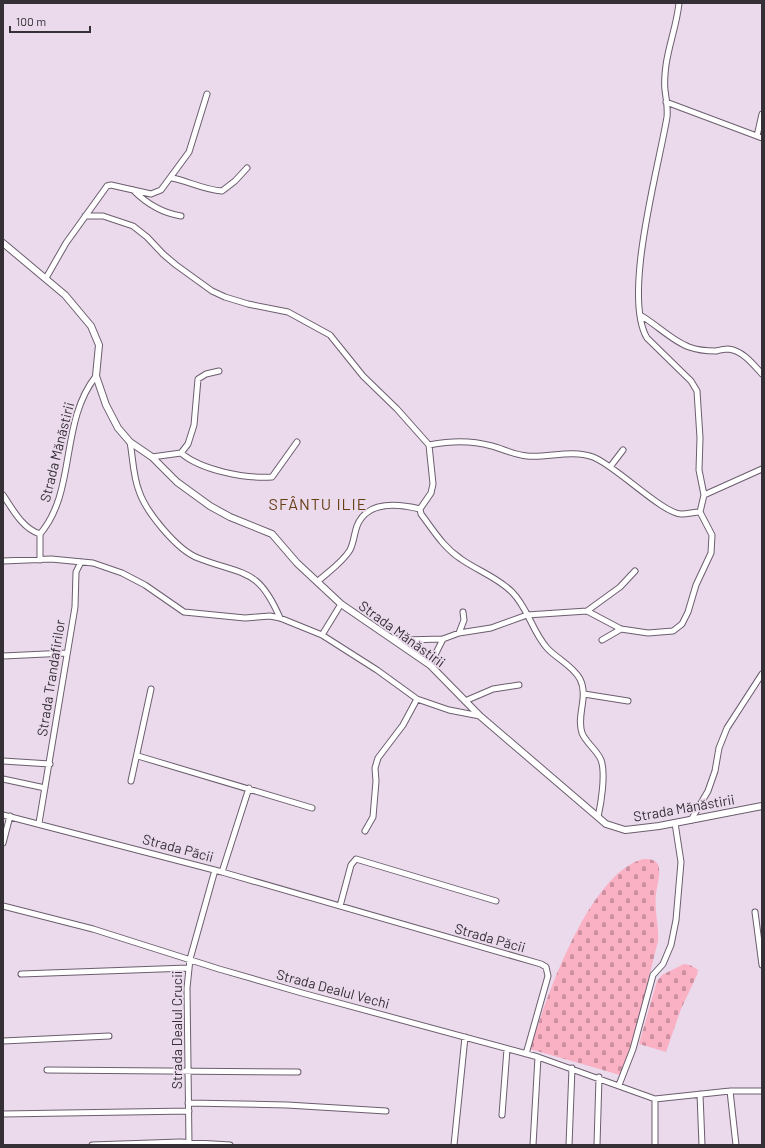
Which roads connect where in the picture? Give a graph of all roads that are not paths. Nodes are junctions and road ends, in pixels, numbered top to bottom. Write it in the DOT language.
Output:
graph roads {
  1 [pos="679,3"];
  2 [pos="207,94"];
  3 [pos="666,102"];
  4 [pos="762,114"];
  5 [pos="759,137"];
  6 [pos="247,168"];
  7 [pos="172,178"];
  8 [pos="132,190"];
  9 [pos="85,216"];
  10 [pos="181,216"];
  11 [pos="3,243"];
  12 [pos="46,278"];
  13 [pos="640,315"];
  14 [pos="219,371"];
  15 [pos="762,374"];
  16 [pos="96,376"];
  17 [pos="130,442"];
  18 [pos="297,442"];
  19 [pos="429,445"];
  20 [pos="623,450"];
  21 [pos="180,453"];
  22 [pos="152,457"];
  23 [pos="610,467"];
  24 [pos="762,469"];
  25 [pos="3,495"];
  26 [pos="704,495"];
  27 [pos="420,509"];
  28 [pos="700,512"];
  29 [pos="40,534"];
  30 [pos="40,560"];
  31 [pos="3,561"];
  32 [pos="70,561"];
  33 [pos="81,562"];
  34 [pos="635,571"];
  35 [pos="76,572"];
  36 [pos="317,582"];
  37 [pos="341,604"];
  38 [pos="587,611"];
  39 [pos="463,612"];
  40 [pos="527,616"];
  41 [pos="280,618"];
  42 [pos="621,629"];
  43 [pos="459,633"];
  44 [pos="322,635"];
  45 [pos="390,638"];
  46 [pos="443,639"];
  47 [pos="602,640"];
  48 [pos="67,653"];
  49 [pos="3,656"];
  50 [pos="430,666"];
  51 [pos="762,674"];
  52 [pos="518,685"];
  53 [pos="151,689"];
  54 [pos="584,694"];
  55 [pos="417,699"];
  56 [pos="465,701"];
  57 [pos="628,701"];
  58 [pos="480,716"];
  59 [pos="138,756"];
  60 [pos="3,761"];
  61 [pos="50,764"];
  62 [pos="3,779"];
  63 [pos="131,781"];
  64 [pos="45,788"];
  65 [pos="249,788"];
  66 [pos="762,806"];
  67 [pos="312,808"];
  68 [pos="3,815"];
  69 [pos="10,816"];
  70 [pos="598,817"];
  71 [pos="691,820"];
  72 [pos="39,823"];
  73 [pos="675,823"];
  74 [pos="366,831"];
  75 [pos="3,843"];
  76 [pos="215,870"];
  77 [pos="222,872"];
  78 [pos="496,901"];
  79 [pos="3,906"];
  80 [pos="340,906"];
  81 [pos="755,912"];
  82 [pos="190,959"];
  83 [pos="762,965"];
  84 [pos="188,968"];
  85 [pos="21,974"];
  86 [pos="109,1036"];
  87 [pos="465,1038"];
  88 [pos="3,1041"];
  89 [pos="506,1049"];
  90 [pos="526,1054"];
  91 [pos="538,1057"];
  92 [pos="572,1068"];
  93 [pos="47,1070"];
  94 [pos="188,1070"];
  95 [pos="298,1072"];
  96 [pos="599,1078"];
  97 [pos="619,1085"];
  98 [pos="730,1091"];
  99 [pos="762,1091"];
  100 [pos="700,1094"];
  101 [pos="655,1099"];
  102 [pos="188,1103"];
  103 [pos="189,1111"];
  104 [pos="386,1111"];
  105 [pos="3,1114"];
  106 [pos="502,1115"];
  107 [pos="189,1144"];
  108 [pos="92,1145"];
  109 [pos="230,1145"];
  110 [pos="454,1145"];
  111 [pos="533,1145"];
  112 [pos="569,1145"];
  113 [pos="597,1145"];
  114 [pos="655,1145"];
  115 [pos="702,1145"];
  116 [pos="736,1145"];
  1 -- 3 [label="street"];
  2 -- 7 [label="street"];
  3 -- 5 [label="street"];
  3 -- 13 [label="street"];
  4 -- 5 [label="street"];
  6 -- 7 [label="street"];
  7 -- 8 [label="street"];
  8 -- 9 [label="street"];
  8 -- 10 [label="street"];
  9 -- 12 [label="street"];
  9 -- 19 [label="street"];
  11 -- 12 [label="street, Strada Mănăstirii"];
  12 -- 16 [label="street, Strada Mănăstirii"];
  13 -- 15 [label="street"];
  13 -- 26 [label="street"];
  14 -- 21 [label="street"];
  16 -- 17 [label="street, Strada Mănăstirii"];
  16 -- 29 [label="street, Strada Mănăstirii"];
  17 -- 22 [label="street, Strada Mănăstirii"];
  17 -- 41 [label="street"];
  18 -- 21 [label="street"];
  19 -- 23 [label="street"];
  19 -- 27 [label="street"];
  20 -- 23 [label="street"];
  21 -- 22 [label="street"];
  22 -- 36 [label="street, Strada Mănăstirii"];
  23 -- 28 [label="street"];
  24 -- 26 [label="street"];
  25 -- 29 [label="street"];
  26 -- 28 [label="street"];
  27 -- 36 [label="street"];
  27 -- 40 [label="street"];
  28 -- 42 [label="street"];
  29 -- 30 [label="street"];
  30 -- 31 [label="street"];
  30 -- 32 [label="street"];
  32 -- 33 [label="street"];
  32 -- 35 [label="street"];
  33 -- 35 [label="street, Strada Trandafirilor"];
  33 -- 41 [label="street"];
  34 -- 38 [label="street"];
  35 -- 48 [label="street, Strada Trandafirilor"];
  36 -- 37 [label="street, Strada Mănăstirii"];
  37 -- 44 [label="street"];
  37 -- 45 [label="street, Strada Mănăstirii"];
  38 -- 40 [label="street"];
  38 -- 42 [label="street"];
  39 -- 43 [label="street"];
  40 -- 43 [label="street"];
  40 -- 54 [label="street"];
  41 -- 44 [label="street"];
  42 -- 47 [label="street"];
  43 -- 46 [label="street"];
  44 -- 55 [label="street"];
  45 -- 46 [label="street"];
  45 -- 50 [label="street, Strada Mănăstirii"];
  46 -- 50 [label="street"];
  48 -- 49 [label="street"];
  48 -- 61 [label="street, Strada Trandafirilor"];
  50 -- 56 [label="street, Strada Mănăstirii"];
  51 -- 71 [label="street"];
  52 -- 56 [label="street"];
  53 -- 59 [label="street"];
  54 -- 57 [label="street"];
  54 -- 70 [label="street"];
  55 -- 58 [label="street"];
  55 -- 74 [label="street"];
  56 -- 58 [label="street, Strada Mănăstirii"];
  58 -- 70 [label="street, Strada Mănăstirii"];
  59 -- 63 [label="street"];
  59 -- 65 [label="street"];
  60 -- 61 [label="street"];
  61 -- 64 [label="street, Strada Trandafirilor"];
  62 -- 64 [label="street"];
  64 -- 72 [label="street, Strada Trandafirilor"];
  65 -- 67 [label="street"];
  65 -- 77 [label="street"];
  66 -- 71 [label="street, Strada Mănăstirii"];
  68 -- 69 [label="street, Strada Păcii"];
  69 -- 72 [label="street, Strada Păcii"];
  69 -- 75 [label="street"];
  70 -- 73 [label="street, Strada Mănăstirii"];
  71 -- 73 [label="street, Strada Mănăstirii"];
  72 -- 76 [label="street, Strada Păcii"];
  73 -- 97 [label="street"];
  76 -- 77 [label="street, Strada Păcii"];
  76 -- 82 [label="street, Strada Dealul Crucii"];
  77 -- 80 [label="street, Strada Păcii"];
  78 -- 80 [label="street"];
  79 -- 82 [label="street, Strada Dealul Vechi"];
  80 -- 90 [label="street, Strada Păcii"];
  81 -- 83 [label="street"];
  82 -- 84 [label="street, Strada Dealul Crucii"];
  82 -- 87 [label="street, Strada Dealul Vechi"];
  84 -- 85 [label="street"];
  84 -- 94 [label="street, Strada Dealul Crucii"];
  86 -- 88 [label="street"];
  87 -- 89 [label="street, Strada Dealul Vechi"];
  87 -- 110 [label="street"];
  89 -- 90 [label="street, Strada Dealul Vechi"];
  89 -- 106 [label="street"];
  90 -- 91 [label="street, Strada Dealul Vechi"];
  91 -- 92 [label="street, Strada Dealul Vechi"];
  91 -- 111 [label="street"];
  92 -- 96 [label="street, Strada Dealul Vechi"];
  92 -- 112 [label="street"];
  93 -- 94 [label="street"];
  94 -- 95 [label="street"];
  94 -- 102 [label="street, Strada Dealul Crucii"];
  96 -- 97 [label="street, Strada Dealul Vechi"];
  96 -- 113 [label="street"];
  97 -- 101 [label="street, Strada Dealul Vechi"];
  98 -- 99 [label="street"];
  98 -- 100 [label="street"];
  98 -- 116 [label="street"];
  100 -- 101 [label="street"];
  100 -- 115 [label="street"];
  101 -- 114 [label="street"];
  102 -- 103 [label="street, Strada Dealul Crucii"];
  102 -- 104 [label="street"];
  103 -- 105 [label="street"];
  103 -- 107 [label="street, Strada Dealul Crucii"];
  107 -- 108 [label="street"];
  107 -- 109 [label="street"];
}
